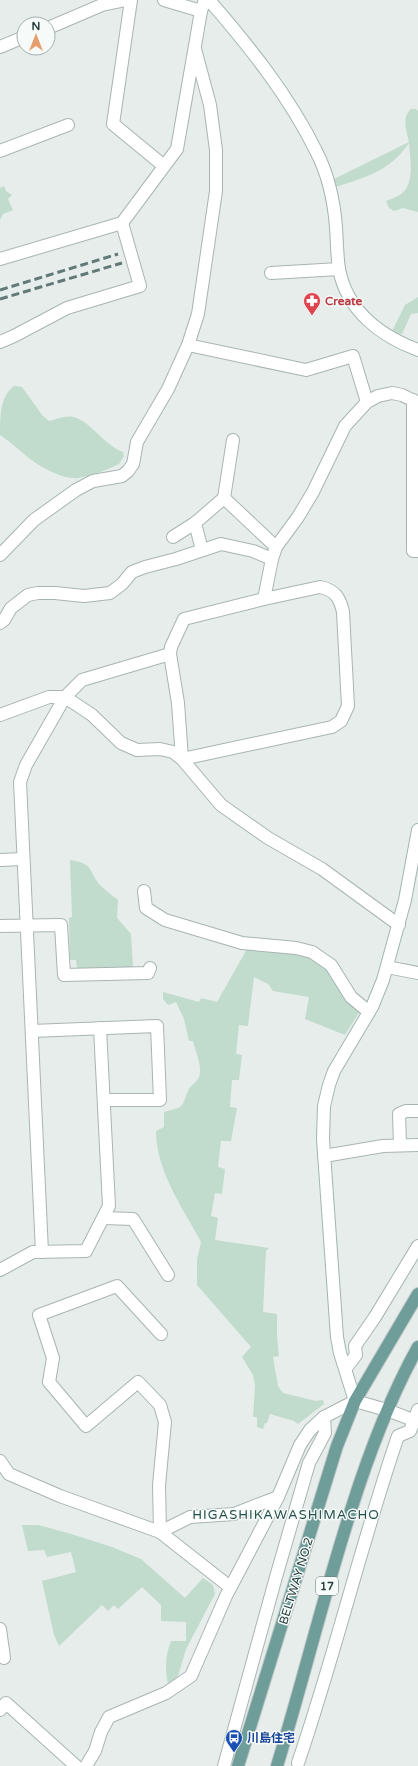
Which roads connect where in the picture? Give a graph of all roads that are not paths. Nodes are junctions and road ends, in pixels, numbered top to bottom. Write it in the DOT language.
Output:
graph roads {
  1 [pos="126,0"];
  2 [pos="131,0"];
  3 [pos="164,0"];
  4 [pos="209,0"];
  5 [pos="203,5"];
  6 [pos="56,25"];
  7 [pos="16,40"];
  8 [pos="0,47"];
  9 [pos="196,49"];
  10 [pos="68,125"];
  11 [pos="0,151"];
  12 [pos="164,166"];
  13 [pos="122,223"];
  14 [pos="0,259"];
  15 [pos="339,269"];
  16 [pos="271,273"];
  17 [pos="0,342"];
  18 [pos="188,345"];
  19 [pos="418,350"];
  20 [pos="416,401"];
  21 [pos="367,402"];
  22 [pos="233,440"];
  23 [pos="224,498"];
  24 [pos="195,523"];
  25 [pos="173,537"];
  26 [pos="276,547"];
  27 [pos="202,550"];
  28 [pos="418,552"];
  29 [pos="0,555"];
  30 [pos="272,559"];
  31 [pos="264,599"];
  32 [pos="0,623"];
  33 [pos="170,654"];
  34 [pos="65,697"];
  35 [pos="0,715"];
  36 [pos="182,759"];
  37 [pos="418,830"];
  38 [pos="23,859"];
  39 [pos="0,860"];
  40 [pos="144,891"];
  41 [pos="26,925"];
  42 [pos="399,925"];
  43 [pos="0,926"];
  44 [pos="387,967"];
  45 [pos="150,968"];
  46 [pos="418,973"];
  47 [pos="369,1012"];
  48 [pos="100,1028"];
  49 [pos="32,1031"];
  50 [pos="104,1100"];
  51 [pos="418,1111"];
  52 [pos="400,1144"];
  53 [pos="418,1145"];
  54 [pos="324,1156"];
  55 [pos="104,1218"];
  56 [pos="418,1246"];
  57 [pos="42,1252"];
  58 [pos="0,1270"];
  59 [pos="168,1275"];
  60 [pos="418,1294"];
  61 [pos="161,1334"];
  62 [pos="418,1347"];
  63 [pos="346,1368"];
  64 [pos="356,1401"];
  65 [pos="387,1410"];
  66 [pos="324,1417"];
  67 [pos="416,1417"];
  68 [pos="0,1461"];
  69 [pos="278,1497"];
  70 [pos="160,1532"];
  71 [pos="230,1587"];
  72 [pos="0,1629"];
  73 [pos="2,1650"];
  74 [pos="0,1710"];
  75 [pos="281,1754"];
  76 [pos="297,1765"];
  77 [pos="76,1766"];
  78 [pos="86,1766"];
  79 [pos="224,1766"];
  80 [pos="238,1766"];
  81 [pos="277,1766"];
  1 -- 6 [label="street"];
  2 -- 12 [label="street"];
  3 -- 5 [label="street"];
  4 -- 15 [label="street"];
  5 -- 9 [label="street"];
  7 -- 8 [label="street"];
  9 -- 12 [label="street"];
  9 -- 18 [label="street"];
  10 -- 11 [label="street"];
  12 -- 13 [label="street"];
  13 -- 14 [label="street"];
  13 -- 17 [label="street"];
  15 -- 16 [label="street"];
  15 -- 19 [label="street"];
  18 -- 21 [label="street"];
  18 -- 29 [label="street"];
  20 -- 21 [label="street"];
  20 -- 28 [label="street"];
  21 -- 26 [label="street"];
  22 -- 23 [label="street"];
  23 -- 24 [label="street"];
  23 -- 26 [label="street"];
  24 -- 25 [label="street"];
  24 -- 27 [label="street"];
  26 -- 30 [label="street"];
  27 -- 30 [label="street"];
  27 -- 32 [label="street"];
  30 -- 31 [label="street"];
  31 -- 33 [label="street"];
  31 -- 36 [label="street"];
  33 -- 34 [label="street"];
  33 -- 36 [label="street"];
  34 -- 35 [label="street"];
  34 -- 36 [label="street"];
  34 -- 38 [label="street"];
  36 -- 42 [label="street"];
  37 -- 42 [label="street"];
  38 -- 39 [label="street"];
  38 -- 41 [label="street"];
  40 -- 47 [label="street"];
  41 -- 43 [label="street"];
  41 -- 45 [label="street"];
  41 -- 49 [label="street"];
  42 -- 44 [label="street"];
  44 -- 46 [label="street"];
  44 -- 47 [label="street"];
  47 -- 54 [label="street"];
  48 -- 49 [label="street"];
  48 -- 50 [label="street"];
  48 -- 50 [label="street"];
  49 -- 57 [label="street"];
  50 -- 55 [label="street"];
  51 -- 52 [label="street"];
  52 -- 53 [label="street"];
  52 -- 54 [label="street"];
  54 -- 63 [label="street"];
  55 -- 57 [label="street"];
  55 -- 59 [label="street"];
  56 -- 63 [label="street"];
  57 -- 58 [label="street"];
  60 -- 64 [label="main road, BELTWAY NO.2"];
  61 -- 70 [label="street"];
  62 -- 65 [label="main road, 17"];
  63 -- 64 [label="street"];
  64 -- 65 [label="street"];
  64 -- 66 [label="street"];
  64 -- 80 [label="main road, BELTWAY NO.2"];
  65 -- 67 [label="street"];
  65 -- 75 [label="main road, 17"];
  66 -- 69 [label="street"];
  66 -- 79 [label="street"];
  67 -- 76 [label="street"];
  68 -- 70 [label="street"];
  69 -- 70 [label="street"];
  69 -- 71 [label="street"];
  70 -- 71 [label="street"];
  71 -- 78 [label="street"];
  72 -- 73 [label="street"];
  74 -- 77 [label="street"];
  75 -- 76 [label="street"];
  75 -- 81 [label="main road, 17"];
}
